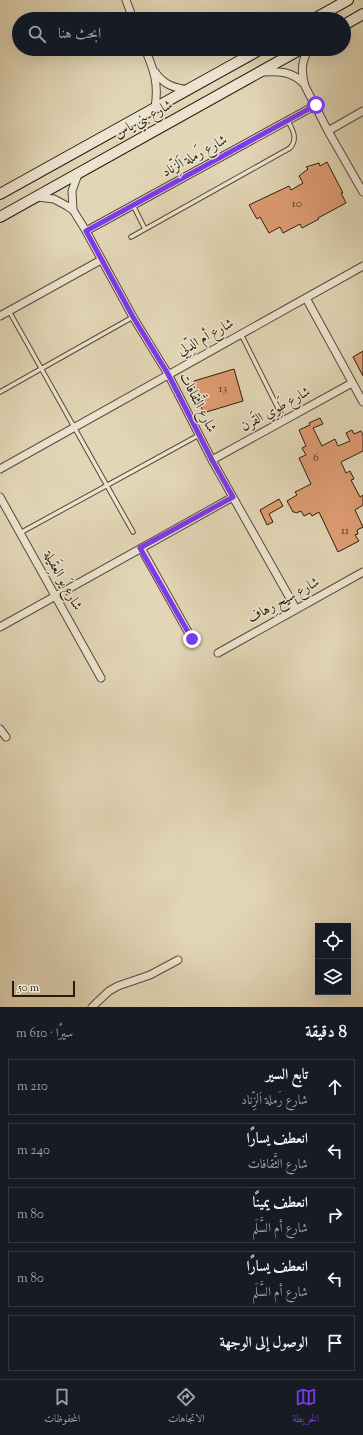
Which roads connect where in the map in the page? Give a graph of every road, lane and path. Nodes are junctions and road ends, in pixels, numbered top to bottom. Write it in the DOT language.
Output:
graph roads {
  1 [pos="126,0"];
  2 [pos="348,0"];
  3 [pos="130,12"];
  4 [pos="327,12"];
  5 [pos="363,14"];
  6 [pos="351,21"];
  7 [pos="148,56"];
  8 [pos="249,56"];
  9 [pos="289,56"];
  10 [pos="306,56"];
  11 [pos="153,69"];
  12 [pos="259,73"];
  13 [pos="305,86"];
  14 [pos="189,90"];
  15 [pos="316,105"];
  16 [pos="155,107"];
  17 [pos="363,111"];
  18 [pos="288,120"];
  19 [pos="328,131"];
  20 [pos="79,172"];
  21 [pos="363,192"];
  22 [pos="0,194"];
  23 [pos="35,197"];
  24 [pos="133,206"];
  25 [pos="73,210"];
  26 [pos="0,217"];
  27 [pos="145,229"];
  28 [pos="86,231"];
  29 [pos="131,236"];
  30 [pos="101,260"];
  31 [pos="363,266"];
  32 [pos="306,298"];
  33 [pos="9,311"];
  34 [pos="0,316"];
  35 [pos="133,317"];
  36 [pos="241,333"];
  37 [pos="41,369"];
  38 [pos="168,374"];
  39 [pos="352,383"];
  40 [pos="0,392"];
  41 [pos="363,402"];
  42 [pos="285,420"];
  43 [pos="74,428"];
  44 [pos="199,435"];
  45 [pos="212,460"];
  46 [pos="0,468"];
  47 [pos="107,485"];
  48 [pos="0,497"];
  49 [pos="233,497"];
  50 [pos="133,532"];
  51 [pos="20,533"];
  52 [pos="140,548"];
  53 [pos="363,572"];
  54 [pos="55,596"];
  55 [pos="296,609"];
  56 [pos="0,627"];
  57 [pos="192,639"];
  58 [pos="218,653"];
  59 [pos="101,678"];
  60 [pos="0,729"];
  61 [pos="6,737"];
  62 [pos="178,960"];
  63 [pos="92,1007"];
  1 -- 3 [label="street"];
  2 -- 4 [label="main road"];
  5 -- 6 [label="main road"];
  7 -- 11 [label="street"];
  8 -- 14 [label="main road, شارع بني ياس"];
  9 -- 12 [label="main road, شارع بني ياس"];
  10 -- 13 [label="street"];
  11 -- 14 [label="street"];
  11 -- 16 [label="street"];
  12 -- 13 [label="street"];
  12 -- 20 [label="main road, شارع بني ياس"];
  13 -- 15 [label="street"];
  14 -- 16 [label="main road, شارع بني ياس"];
  15 -- 18 [label="street, شارع رَملة اَلزِّناد"];
  15 -- 19 [label="street"];
  16 -- 22 [label="main road, شارع بني ياس"];
  17 -- 19 [label="street"];
  18 -- 24 [label="street, شارع رَملة اَلزِّناد"];
  18 -- 27 [label="lane"];
  19 -- 21 [label="street"];
  20 -- 23 [label="main road, شارع بني ياس"];
  20 -- 25 [label="street, شارع الثَّقافات"];
  23 -- 25 [label="street, شارع الثَّقافات"];
  23 -- 26 [label="main road, شارع بني ياس"];
  24 -- 27 [label="lane"];
  24 -- 28 [label="street, شارع رَملة اَلزِّناد"];
  25 -- 28 [label="street, شارع الثَّقافات"];
  27 -- 29 [label="lane"];
  28 -- 30 [label="street, شارع الثَّقافات"];
  30 -- 33 [label="street"];
  30 -- 35 [label="street, شارع الثَّقافات"];
  31 -- 32 [label="street, شارع أم الدِّلِي"];
  32 -- 36 [label="street, شارع أم الدِّلِي"];
  32 -- 39 [label="street"];
  33 -- 34 [label="street"];
  33 -- 37 [label="lane"];
  35 -- 37 [label="lane"];
  35 -- 38 [label="street, شارع الثَّقافات"];
  36 -- 38 [label="street, شارع أم الدِّلِي"];
  36 -- 42 [label="lane"];
  37 -- 40 [label="lane"];
  37 -- 43 [label="lane"];
  38 -- 43 [label="street, شارع أم الدِّلِي"];
  38 -- 44 [label="street, شارع الثَّقافات"];
  39 -- 41 [label="street"];
  39 -- 42 [label="street, شارع طَوِي القَرن"];
  42 -- 45 [label="street, شارع طَوِي القَرن"];
  43 -- 46 [label="street, شارع أم الدِّلِي"];
  43 -- 47 [label="lane"];
  44 -- 45 [label="street, شارع الثَّقافات"];
  44 -- 47 [label="lane"];
  45 -- 49 [label="street, شارع الثَّقافات"];
  47 -- 50 [label="lane"];
  47 -- 51 [label="lane"];
  48 -- 51 [label="street, شارع يَو العِقَيلة"];
  49 -- 52 [label="street"];
  49 -- 55 [label="street, شارع الثَّقافات"];
  51 -- 54 [label="street, شارع يَو العِقَيلة"];
  52 -- 54 [label="street"];
  52 -- 57 [label="street"];
  53 -- 55 [label="street, شارع سيح رِهاف"];
  54 -- 56 [label="street"];
  54 -- 59 [label="street, شارع يَو العِقَيلة"];
  55 -- 58 [label="street, شارع سيح رِهاف"];
  60 -- 61 [label="street"];
  62 -- 63 [label="street"];
}
